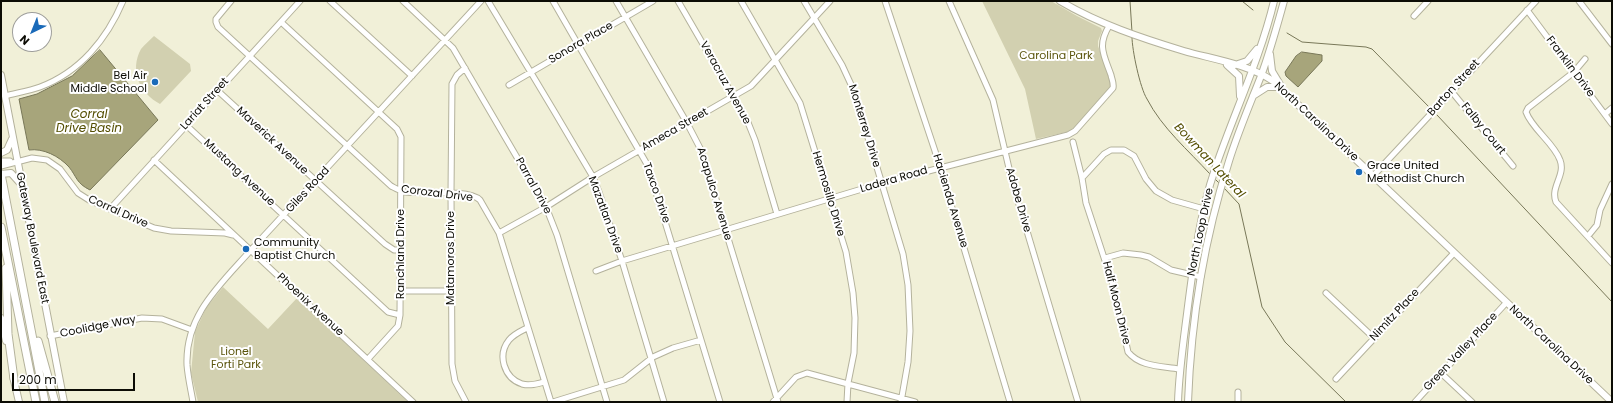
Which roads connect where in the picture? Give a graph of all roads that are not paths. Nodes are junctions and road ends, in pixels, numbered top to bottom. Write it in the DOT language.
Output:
graph roads {
  1 [pos="123,1"];
  2 [pos="232,1"];
  3 [pos="300,1"];
  4 [pos="330,1"];
  5 [pos="402,1"];
  6 [pos="481,1"];
  7 [pos="488,1"];
  8 [pos="553,1"];
  9 [pos="616,1"];
  10 [pos="654,1"];
  11 [pos="678,1"];
  12 [pos="741,1"];
  13 [pos="804,1"];
  14 [pos="830,1"];
  15 [pos="885,1"];
  16 [pos="949,1"];
  17 [pos="1060,1"];
  18 [pos="1274,1"];
  19 [pos="1284,1"];
  20 [pos="1428,1"];
  21 [pos="1536,1"];
  22 [pos="1579,1"];
  23 [pos="1527,10"];
  24 [pos="1414,16"];
  25 [pos="625,17"];
  26 [pos="814,18"];
  27 [pos="281,22"];
  28 [pos="1109,26"];
  29 [pos="445,40"];
  30 [pos="1263,41"];
  31 [pos="578,44"];
  32 [pos="1612,44"];
  33 [pos="1270,48"];
  34 [pos="249,56"];
  35 [pos="1585,59"];
  36 [pos="775,60"];
  37 [pos="1224,62"];
  38 [pos="1234,65"];
  39 [pos="465,68"];
  40 [pos="1252,70"];
  41 [pos="531,72"];
  42 [pos="1574,72"];
  43 [pos="1262,74"];
  44 [pos="1,75"];
  45 [pos="412,76"];
  46 [pos="509,86"];
  47 [pos="1282,89"];
  48 [pos="218,91"];
  49 [pos="1452,92"];
  50 [pos="5,96"];
  51 [pos="734,96"];
  52 [pos="1253,96"];
  53 [pos="1240,101"];
  54 [pos="1612,108"];
  55 [pos="379,112"];
  56 [pos="1605,114"];
  57 [pos="687,123"];
  58 [pos="1612,124"];
  59 [pos="186,125"];
  60 [pos="12,138"];
  61 [pos="1073,142"];
  62 [pos="348,147"];
  63 [pos="640,150"];
  64 [pos="1004,151"];
  65 [pos="1,153"];
  66 [pos="154,160"];
  67 [pos="1,161"];
  68 [pos="17,161"];
  69 [pos="1,166"];
  70 [pos="1513,166"];
  71 [pos="939,168"];
  72 [pos="1,174"];
  73 [pos="1373,176"];
  74 [pos="593,178"];
  75 [pos="1082,178"];
  76 [pos="315,181"];
  77 [pos="882,183"];
  78 [pos="1612,184"];
  79 [pos="22,186"];
  80 [pos="400,191"];
  81 [pos="451,193"];
  82 [pos="829,199"];
  83 [pos="546,207"];
  84 [pos="110,209"];
  85 [pos="1204,209"];
  86 [pos="777,214"];
  87 [pos="284,215"];
  88 [pos="1,227"];
  89 [pos="725,231"];
  90 [pos="499,232"];
  91 [pos="234,236"];
  92 [pos="1588,236"];
  93 [pos="673,246"];
  94 [pos="5,248"];
  95 [pos="251,250"];
  96 [pos="400,250"];
  97 [pos="1454,253"];
  98 [pos="1105,258"];
  99 [pos="622,262"];
  100 [pos="1612,263"];
  101 [pos="596,271"];
  102 [pos="1191,275"];
  103 [pos="1201,277"];
  104 [pos="400,291"];
  105 [pos="452,291"];
  106 [pos="1326,293"];
  107 [pos="1506,303"];
  108 [pos="28,306"];
  109 [pos="400,315"];
  110 [pos="1,318"];
  111 [pos="527,328"];
  112 [pos="192,330"];
  113 [pos="50,336"];
  114 [pos="1374,338"];
  115 [pos="701,340"];
  116 [pos="368,359"];
  117 [pos="650,359"];
  118 [pos="1180,369"];
  119 [pos="1442,374"];
  120 [pos="14,379"];
  121 [pos="1336,379"];
  122 [pos="544,382"];
  123 [pos="848,383"];
  124 [pos="602,387"];
  125 [pos="1238,392"];
  126 [pos="778,399"];
  127 [pos="901,400"];
  128 [pos="1611,401"];
  129 [pos="18,402"];
  130 [pos="36,402"];
  131 [pos="45,402"];
  132 [pos="55,402"];
  133 [pos="64,402"];
  134 [pos="193,402"];
  135 [pos="413,402"];
  136 [pos="466,402"];
  137 [pos="552,402"];
  138 [pos="607,402"];
  139 [pos="664,402"];
  140 [pos="720,402"];
  141 [pos="773,402"];
  142 [pos="847,402"];
  143 [pos="915,402"];
  144 [pos="1010,402"];
  145 [pos="1078,402"];
  146 [pos="1178,402"];
  147 [pos="1188,402"];
  148 [pos="1238,402"];
  149 [pos="1415,402"];
  150 [pos="1472,402"];
  1 -- 50 [label="street"];
  2 -- 34 [label="street, Corozal Drive"];
  3 -- 27 [label="street, Lariat Street"];
  4 -- 45 [label="street"];
  5 -- 29 [label="street, Parral Drive"];
  6 -- 29 [label="street, Giles Road"];
  7 -- 41 [label="street, Mazatlan Drive"];
  8 -- 31 [label="street, Taxco Drive"];
  9 -- 25 [label="street, Acapulco Avenue"];
  10 -- 25 [label="street, Sonora Place"];
  11 -- 51 [label="street, Veracruz Avenue"];
  12 -- 36 [label="street, Hermosillo Drive"];
  13 -- 26 [label="street, Monterrey Drive"];
  14 -- 26 [label="street, Ameca Street"];
  15 -- 71 [label="street, Hacienda Avenue"];
  16 -- 64 [label="street, Adobe Drive"];
  17 -- 28 [label="main road, North Carolina Drive"];
  18 -- 30 [label="main road, North Loop Drive"];
  19 -- 33 [label="main road, North Loop Drive"];
  20 -- 24 [label="street"];
  21 -- 23 [label="street, Barton Street"];
  22 -- 32 [label="street"];
  23 -- 42 [label="street, Franklin Drive"];
  23 -- 49 [label="street, Barton Street"];
  25 -- 31 [label="street, Sonora Place"];
  25 -- 57 [label="street, Acapulco Avenue"];
  26 -- 36 [label="street, Ameca Street"];
  26 -- 77 [label="street, Monterrey Drive"];
  27 -- 34 [label="street, Lariat Street"];
  27 -- 55 [label="street, Ranchland Drive"];
  28 -- 37 [label="main road, North Carolina Drive"];
  28 -- 64 [label="street, Ladera Road"];
  29 -- 39 [label="street, Parral Drive"];
  29 -- 45 [label="street, Giles Road"];
  30 -- 38 [label="main road"];
  30 -- 40 [label="main road, North Loop Drive"];
  31 -- 41 [label="street, Sonora Place"];
  31 -- 63 [label="street, Taxco Drive"];
  33 -- 43 [label="main road, North Loop Drive"];
  33 -- 47 [label="main road"];
  34 -- 48 [label="street, Lariat Street"];
  34 -- 62 [label="street, Corozal Drive"];
  35 -- 42 [label="street"];
  36 -- 51 [label="street, Ameca Street"];
  36 -- 82 [label="street, Hermosillo Drive"];
  37 -- 38 [label="main road, North Carolina Drive"];
  37 -- 53 [label="main road"];
  38 -- 40 [label="main road, North Carolina Drive"];
  39 -- 81 [label="street, Matamoros Drive"];
  39 -- 83 [label="street, Parral Drive"];
  40 -- 43 [label="main road, North Carolina Drive"];
  40 -- 53 [label="main road, North Loop Drive"];
  41 -- 46 [label="street, Sonora Place"];
  41 -- 74 [label="street, Mazatlan Drive"];
  42 -- 56 [label="street, Franklin Drive"];
  42 -- 92 [label="street"];
  43 -- 47 [label="main road, North Carolina Drive"];
  43 -- 52 [label="main road, North Loop Drive"];
  44 -- 50 [label="main road, Gateway Boulevard East"];
  45 -- 55 [label="street, Giles Road"];
  47 -- 52 [label="main road"];
  47 -- 73 [label="main road, North Carolina Drive"];
  48 -- 59 [label="street, Lariat Street"];
  48 -- 76 [label="street, Maverick Avenue"];
  49 -- 70 [label="street, Falby Court"];
  49 -- 73 [label="street, Barton Street"];
  50 -- 60 [label="main road, Gateway Boulevard East"];
  51 -- 57 [label="street, Ameca Street"];
  51 -- 86 [label="street, Veracruz Avenue"];
  52 -- 103 [label="main road, North Loop Drive"];
  53 -- 85 [label="main road, North Loop Drive"];
  54 -- 56 [label="street"];
  55 -- 62 [label="street, Giles Road"];
  55 -- 80 [label="street, Ranchland Drive"];
  56 -- 58 [label="street, Franklin Drive"];
  57 -- 63 [label="street, Ameca Street"];
  57 -- 89 [label="street, Acapulco Avenue"];
  59 -- 66 [label="street, Lariat Street"];
  59 -- 87 [label="street, Mustang Avenue"];
  60 -- 65 [label="main road"];
  60 -- 68 [label="main road, Gateway Boulevard East"];
  61 -- 75 [label="street, Half Moon Drive"];
  62 -- 76 [label="street, Giles Road"];
  62 -- 80 [label="street, Corozal Drive"];
  63 -- 74 [label="street, Ameca Street"];
  63 -- 93 [label="street, Taxco Drive"];
  64 -- 71 [label="street, Ladera Road"];
  64 -- 145 [label="street, Adobe Drive"];
  66 -- 84 [label="street, Lariat Street"];
  66 -- 91 [label="street, Phoenix Avenue"];
  67 -- 68 [label="street"];
  68 -- 69 [label="street"];
  68 -- 79 [label="main road, Gateway Boulevard East"];
  68 -- 84 [label="street, Corral Drive"];
  71 -- 77 [label="street, Ladera Road"];
  71 -- 144 [label="street, Hacienda Avenue"];
  72 -- 79 [label="main road"];
  72 -- 108 [label="highway"];
  73 -- 97 [label="main road, North Carolina Drive"];
  74 -- 83 [label="street, Ameca Street"];
  74 -- 99 [label="street, Mazatlan Drive"];
  75 -- 85 [label="street"];
  75 -- 98 [label="street, Half Moon Drive"];
  76 -- 87 [label="street, Giles Road"];
  76 -- 96 [label="street, Maverick Avenue"];
  77 -- 82 [label="street, Ladera Road"];
  77 -- 127 [label="street, Monterrey Drive"];
  78 -- 92 [label="street"];
  79 -- 113 [label="main road, Gateway Boulevard East"];
  80 -- 81 [label="street, Corozal Drive"];
  80 -- 96 [label="street, Ranchland Drive"];
  81 -- 90 [label="street, Corozal Drive"];
  81 -- 105 [label="street, Matamoros Drive"];
  82 -- 86 [label="street, Ladera Road"];
  82 -- 123 [label="street, Hermosillo Drive"];
  83 -- 90 [label="street, Ameca Street"];
  83 -- 124 [label="street, Parral Drive"];
  84 -- 91 [label="street, Corral Drive"];
  85 -- 102 [label="main road, North Loop Drive"];
  86 -- 89 [label="street, Ladera Road"];
  87 -- 95 [label="street, Giles Road"];
  87 -- 109 [label="street, Mustang Avenue"];
  88 -- 94 [label="highway"];
  89 -- 93 [label="street, Ladera Road"];
  89 -- 126 [label="street, Acapulco Avenue"];
  90 -- 111 [label="street, Corozal Drive"];
  91 -- 95 [label="street, Phoenix Avenue"];
  92 -- 100 [label="street"];
  93 -- 99 [label="street, Ladera Road"];
  93 -- 115 [label="street, Taxco Drive"];
  94 -- 120 [label="highway"];
  94 -- 130 [label="highway"];
  95 -- 112 [label="street, Giles Road"];
  95 -- 116 [label="street, Phoenix Avenue"];
  96 -- 104 [label="street, Ranchland Drive"];
  97 -- 107 [label="main road, North Carolina Drive"];
  97 -- 114 [label="street, Nimitz Place"];
  98 -- 102 [label="street"];
  98 -- 118 [label="street, Half Moon Drive"];
  99 -- 101 [label="street, Ladera Road"];
  99 -- 117 [label="street, Mazatlan Drive"];
  102 -- 103 [label="street"];
  102 -- 118 [label="main road, North Loop Drive"];
  103 -- 147 [label="main road, North Loop Drive"];
  104 -- 105 [label="street"];
  104 -- 109 [label="street, Ranchland Drive"];
  105 -- 136 [label="street, Matamoros Drive"];
  106 -- 114 [label="street"];
  107 -- 119 [label="street, Green Valley Place"];
  107 -- 128 [label="main road, North Carolina Drive"];
  108 -- 131 [label="highway"];
  108 -- 132 [label="highway"];
  109 -- 116 [label="street, Ranchland Drive"];
  110 -- 120 [label="main road"];
  111 -- 122 [label="street, Corozal Drive"];
  111 -- 122 [label="street"];
  112 -- 113 [label="street, Coolidge Way"];
  112 -- 134 [label="street, Giles Road"];
  113 -- 133 [label="main road, Gateway Boulevard East"];
  114 -- 121 [label="street, Nimitz Place"];
  115 -- 117 [label="street"];
  115 -- 140 [label="street, Taxco Drive"];
  116 -- 135 [label="street, Phoenix Avenue"];
  117 -- 124 [label="street"];
  117 -- 139 [label="street, Mazatlan Drive"];
  118 -- 146 [label="main road, North Loop Drive"];
  119 -- 149 [label="street, Green Valley Place"];
  119 -- 150 [label="street"];
  120 -- 129 [label="main road"];
  122 -- 137 [label="street, Corozal Drive"];
  123 -- 126 [label="street"];
  123 -- 127 [label="street"];
  123 -- 142 [label="street, Hermosillo Drive"];
  124 -- 137 [label="street"];
  124 -- 138 [label="street, Parral Drive"];
  125 -- 148 [label="street"];
  126 -- 141 [label="street"];
  127 -- 143 [label="street"];
}
